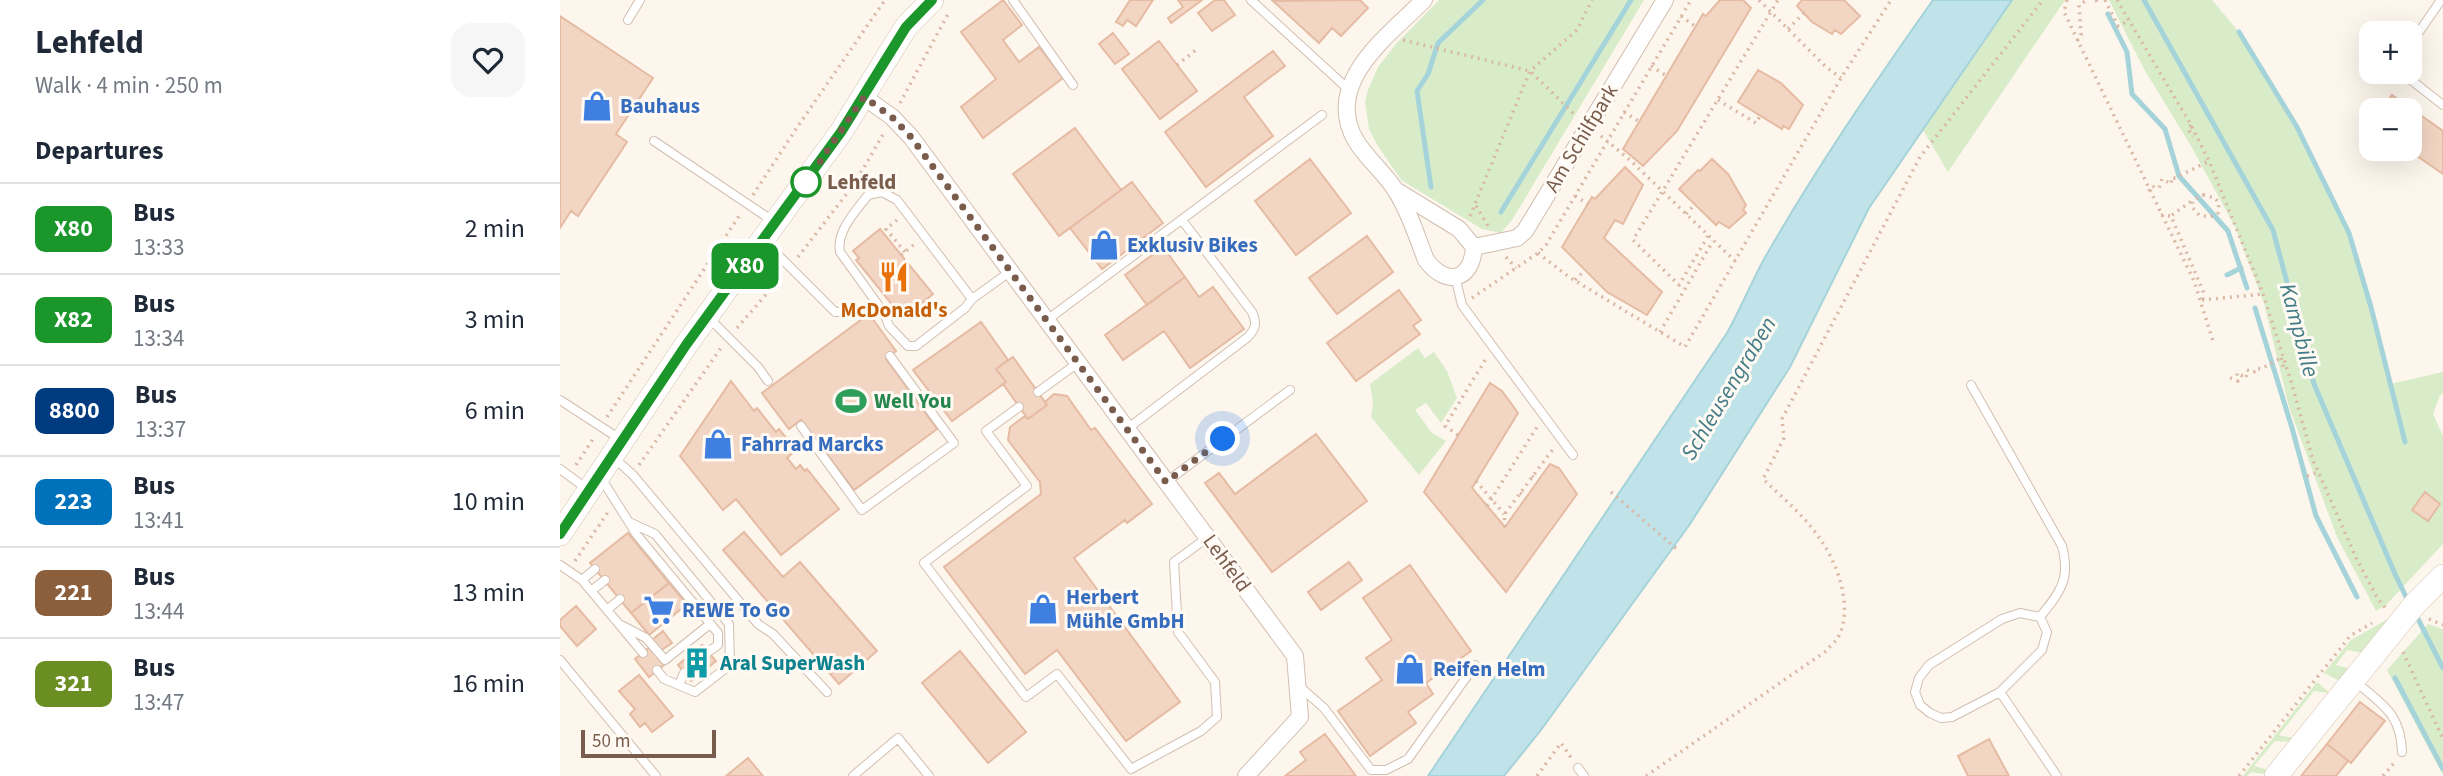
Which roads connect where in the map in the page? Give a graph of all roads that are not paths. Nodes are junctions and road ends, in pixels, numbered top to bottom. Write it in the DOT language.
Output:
graph roads {
  1 [pos="640,0"];
  2 [pos="910,0"];
  3 [pos="1013,0"];
  4 [pos="1251,0"];
  5 [pos="1424,0"];
  6 [pos="1665,0"];
  7 [pos="2441,0"];
  8 [pos="941,6"];
  9 [pos="628,20"];
  10 [pos="906,27"];
  11 [pos="2422,28"];
  12 [pos="2416,84"];
  13 [pos="1073,85"];
  14 [pos="1348,89"];
  15 [pos="864,97"];
  16 [pos="2443,105"];
  17 [pos="1322,115"];
  18 [pos="654,141"];
  19 [pos="1397,191"];
  20 [pos="1182,220"];
  21 [pos="770,232"];
  22 [pos="1474,247"];
  23 [pos="1011,271"];
  24 [pos="1455,276"];
  25 [pos="972,299"];
  26 [pos="856,311"];
  27 [pos="708,316"];
  28 [pos="1048,320"];
  29 [pos="890,356"];
  30 [pos="1079,362"];
  31 [pos="768,381"];
  32 [pos="1971,385"];
  33 [pos="1290,390"];
  34 [pos="1038,392"];
  35 [pos="560,400"];
  36 [pos="1019,407"];
  37 [pos="801,426"];
  38 [pos="1128,429"];
  39 [pos="1573,455"];
  40 [pos="606,465"];
  41 [pos="560,469"];
  42 [pos="1166,482"];
  43 [pos="629,522"];
  44 [pos="560,534"];
  45 [pos="1208,537"];
  46 [pos="560,565"];
  47 [pos="596,569"];
  48 [pos="582,580"];
  49 [pos="605,580"];
  50 [pos="2438,580"];
  51 [pos="591,591"];
  52 [pos="620,599"];
  53 [pos="607,610"];
  54 [pos="2040,617"];
  55 [pos="618,624"];
  56 [pos="710,624"];
  57 [pos="708,652"];
  58 [pos="643,653"];
  59 [pos="560,660"];
  60 [pos="1475,665"];
  61 [pos="657,670"];
  62 [pos="684,673"];
  63 [pos="2354,680"];
  64 [pos="1297,684"];
  65 [pos="679,685"];
  66 [pos="827,692"];
  67 [pos="2000,692"];
  68 [pos="2402,752"];
  69 [pos="656,776"];
  70 [pos="853,776"];
  71 [pos="929,776"];
  72 [pos="1246,776"];
  73 [pos="2057,776"];
  74 [pos="2276,776"];
  1 -- 9 [label="lane"];
  2 -- 10 [label="main road"];
  3 -- 13 [label="lane"];
  4 -- 14 [label="lane"];
  5 -- 14 [label="street"];
  6 -- 22 [label="street, Am Schilfpark"];
  7 -- 11 [label="lane"];
  8 -- 10 [label="main road"];
  10 -- 15 [label="main road"];
  12 -- 16 [label="lane"];
  14 -- 19 [label="street"];
  15 -- 21 [label="main road"];
  15 -- 23 [label="street, Lehfeld"];
  17 -- 20 [label="lane"];
  18 -- 21 [label="lane"];
  19 -- 22 [label="street"];
  19 -- 24 [label="street"];
  20 -- 28 [label="lane"];
  20 -- 38 [label="lane"];
  21 -- 26 [label="lane"];
  21 -- 27 [label="main road"];
  22 -- 24 [label="street"];
  23 -- 25 [label="lane"];
  23 -- 28 [label="street, Lehfeld"];
  24 -- 39 [label="lane"];
  25 -- 25 [label="lane"];
  27 -- 31 [label="lane"];
  27 -- 40 [label="main road"];
  28 -- 30 [label="street, Lehfeld"];
  29 -- 37 [label="lane"];
  30 -- 34 [label="lane"];
  30 -- 38 [label="street, Lehfeld"];
  32 -- 54 [label="lane"];
  33 -- 42 [label="lane"];
  35 -- 40 [label="lane"];
  36 -- 45 [label="lane"];
  38 -- 42 [label="street, Lehfeld"];
  40 -- 41 [label="lane"];
  40 -- 43 [label="lane"];
  40 -- 44 [label="main road"];
  40 -- 66 [label="lane"];
  42 -- 45 [label="street, Lehfeld"];
  43 -- 56 [label="lane"];
  43 -- 65 [label="lane"];
  45 -- 64 [label="street, Lehfeld"];
  46 -- 48 [label="lane"];
  47 -- 48 [label="lane"];
  48 -- 51 [label="lane"];
  49 -- 51 [label="lane"];
  50 -- 63 [label="main road"];
  51 -- 53 [label="lane"];
  52 -- 53 [label="lane"];
  53 -- 55 [label="lane"];
  54 -- 67 [label="lane"];
  54 -- 67 [label="lane"];
  55 -- 56 [label="lane"];
  55 -- 58 [label="lane"];
  56 -- 57 [label="lane"];
  59 -- 69 [label="lane"];
  60 -- 64 [label="lane"];
  61 -- 65 [label="lane"];
  62 -- 65 [label="lane"];
  63 -- 68 [label="lane"];
  63 -- 74 [label="main road"];
  64 -- 72 [label="street, Lehfeld"];
  67 -- 73 [label="lane"];
  70 -- 71 [label="lane"];
}
